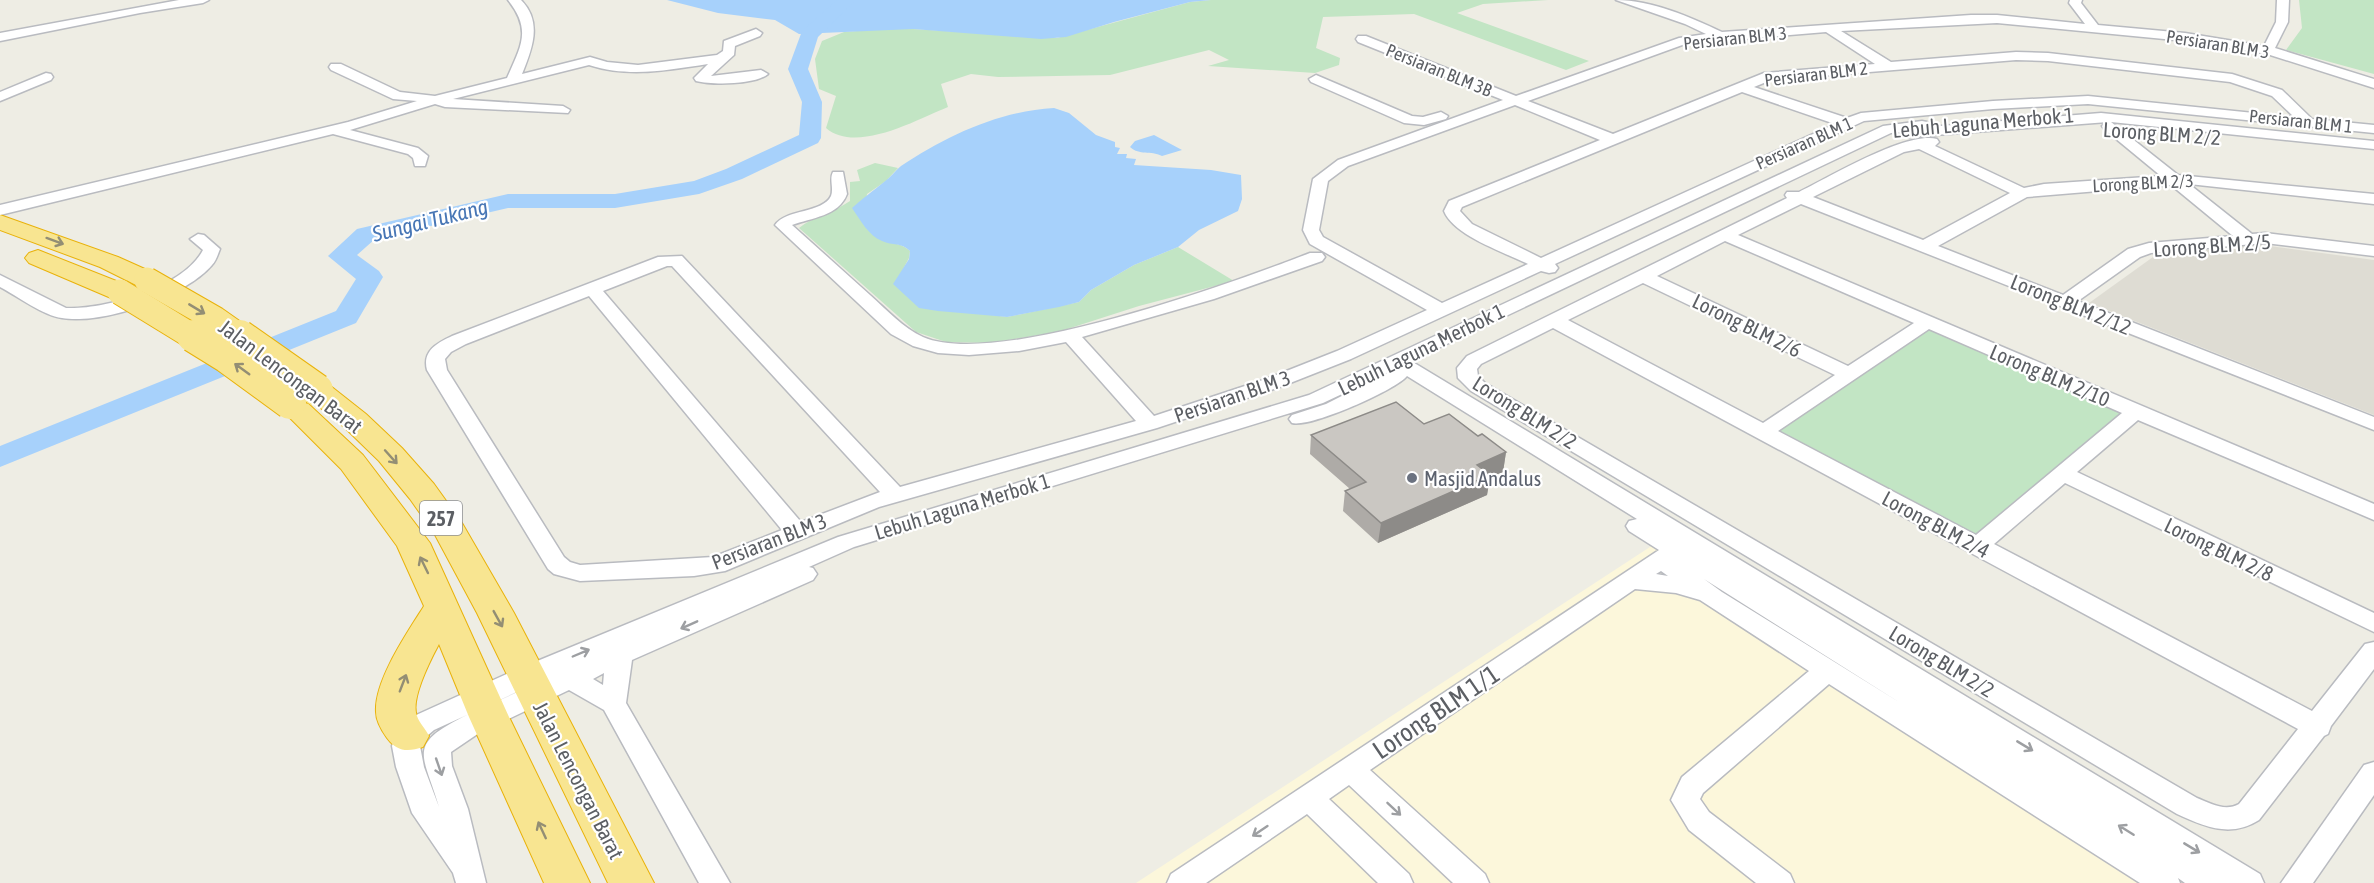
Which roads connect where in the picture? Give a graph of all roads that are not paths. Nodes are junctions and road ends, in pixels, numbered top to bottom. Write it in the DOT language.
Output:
graph roads {
  1 [pos="195,0"];
  2 [pos="514,0"];
  3 [pos="1622,0"];
  4 [pos="2076,0"];
  5 [pos="2283,0"];
  6 [pos="2094,28"];
  7 [pos="1829,29"];
  8 [pos="756,33"];
  9 [pos="1720,36"];
  10 [pos="0,37"];
  11 [pos="1362,39"];
  12 [pos="2268,50"];
  13 [pos="721,58"];
  14 [pos="1888,66"];
  15 [pos="336,67"];
  16 [pos="1572,72"];
  17 [pos="761,74"];
  18 [pos="46,77"];
  19 [pos="513,79"];
  20 [pos="1316,79"];
  21 [pos="2374,84"];
  22 [pos="1741,87"];
  23 [pos="1502,95"];
  24 [pos="0,97"];
  25 [pos="434,100"];
  26 [pos="1516,101"];
  27 [pos="563,110"];
  28 [pos="2308,122"];
  29 [pos="1847,123"];
  30 [pos="2109,126"];
  31 [pos="331,129"];
  32 [pos="2374,129"];
  33 [pos="1612,139"];
  34 [pos="1918,143"];
  35 [pos="2372,151"];
  36 [pos="420,163"];
  37 [pos="838,176"];
  38 [pos="2172,179"];
  39 [pos="1773,188"];
  40 [pos="2022,193"];
  41 [pos="1801,198"];
  42 [pos="2374,199"];
  43 [pos="0,210"];
  44 [pos="0,222"];
  45 [pos="1727,236"];
  46 [pos="2246,238"];
  47 [pos="198,239"];
  48 [pos="0,244"];
  49 [pos="1924,247"];
  50 [pos="2374,251"];
  51 [pos="1316,257"];
  52 [pos="1540,264"];
  53 [pos="1645,277"];
  54 [pos="0,280"];
  55 [pos="1575,281"];
  56 [pos="592,288"];
  57 [pos="2065,302"];
  58 [pos="1441,310"];
  59 [pos="1555,321"];
  60 [pos="1928,322"];
  61 [pos="1070,334"];
  62 [pos="1395,368"];
  63 [pos="1849,374"];
  64 [pos="303,396"];
  65 [pos="2135,412"];
  66 [pos="1150,424"];
  67 [pos="2374,424"];
  68 [pos="1763,432"];
  69 [pos="2063,474"];
  70 [pos="895,495"];
  71 [pos="2374,513"];
  72 [pos="796,531"];
  73 [pos="1978,546"];
  74 [pos="1675,550"];
  75 [pos="1630,580"];
  76 [pos="1713,598"];
  77 [pos="442,607"];
  78 [pos="2374,623"];
  79 [pos="2374,651"];
  80 [pos="620,656"];
  81 [pos="1828,670"];
  82 [pos="544,683"];
  83 [pos="614,703"];
  84 [pos="484,707"];
  85 [pos="2318,727"];
  86 [pos="409,736"];
  87 [pos="1351,770"];
  88 [pos="2374,773"];
  89 [pos="1309,798"];
  90 [pos="468,875"];
  91 [pos="567,883"];
  92 [pos="631,883"];
  93 [pos="715,883"];
  94 [pos="1182,883"];
  95 [pos="1398,883"];
  96 [pos="1474,883"];
  97 [pos="1779,883"];
  98 [pos="2165,883"];
  99 [pos="2211,883"];
  100 [pos="2249,883"];
  101 [pos="2296,883"];
  1 -- 10 [label="street"];
  2 -- 19 [label="street"];
  3 -- 9 [label="street"];
  4 -- 6 [label="street"];
  5 -- 12 [label="street"];
  6 -- 7 [label="street, Persiaran BLM 3"];
  6 -- 12 [label="street, Persiaran BLM 3"];
  7 -- 9 [label="street, Persiaran BLM 3"];
  7 -- 14 [label="street"];
  8 -- 13 [label="street"];
  9 -- 26 [label="street, Persiaran BLM 3"];
  11 -- 23 [label="street, Persiaran BLM 3B"];
  12 -- 21 [label="street, Persiaran BLM 3"];
  13 -- 17 [label="street"];
  13 -- 19 [label="street"];
  14 -- 22 [label="street, Persiaran BLM 2"];
  14 -- 28 [label="street, Persiaran BLM 2"];
  15 -- 25 [label="street"];
  16 -- 23 [label="street"];
  18 -- 24 [label="street"];
  19 -- 25 [label="street"];
  20 -- 23 [label="street"];
  22 -- 29 [label="street"];
  22 -- 33 [label="street, Persiaran BLM 2"];
  23 -- 26 [label="street, Persiaran BLM 3B"];
  25 -- 27 [label="street"];
  25 -- 31 [label="street"];
  26 -- 33 [label="street, Persiaran BLM 3B"];
  26 -- 58 [label="street, Persiaran BLM 3"];
  28 -- 29 [label="street, Persiaran BLM 1"];
  28 -- 32 [label="street, Persiaran BLM 1"];
  29 -- 52 [label="street, Persiaran BLM 1"];
  30 -- 34 [label="street, Lorong BLM 2/2"];
  30 -- 35 [label="street, Lorong BLM 2/2"];
  30 -- 38 [label="street"];
  31 -- 36 [label="street"];
  31 -- 43 [label="street"];
  33 -- 52 [label="street, Persiaran BLM 2"];
  34 -- 40 [label="street"];
  34 -- 41 [label="street, Lorong BLM 2/2"];
  35 -- 39 [label="street, Lebuh Laguna Merbok 1"];
  37 -- 61 [label="street"];
  38 -- 40 [label="street, Lorong BLM 2/3"];
  38 -- 42 [label="street, Lorong BLM 2/3"];
  38 -- 46 [label="street"];
  39 -- 41 [label="street, Lorong BLM 2/12"];
  39 -- 55 [label="street, Lebuh Laguna Merbok 1"];
  40 -- 49 [label="street, Lorong BLM 2/3"];
  41 -- 45 [label="street, Lorong BLM 2/2"];
  41 -- 49 [label="street, Lorong BLM 2/12"];
  44 -- 64 [label="highway, Jalan Lencongan Barat / 257, one-way, bridge"];
  45 -- 53 [label="street, Lorong BLM 2/2"];
  45 -- 60 [label="street, Lorong BLM 2/10"];
  46 -- 50 [label="street, Lorong BLM 2/5"];
  46 -- 57 [label="street, Lorong BLM 2/5"];
  47 -- 54 [label="street"];
  64 -- 48 [label="highway, Jalan Lencongan Barat / 257, one-way, bridge"];
  49 -- 57 [label="street, Lorong BLM 2/12"];
  51 -- 61 [label="street"];
  52 -- 55 [label="street, Persiaran BLM 2"];
  52 -- 58 [label="street, Persiaran BLM 3"];
  53 -- 59 [label="street, Lorong BLM 2/2"];
  53 -- 63 [label="street, Lorong BLM 2/6"];
  55 -- 62 [label="street, Lebuh Laguna Merbok 1"];
  56 -- 70 [label="street, Persiaran BLM 3"];
  56 -- 72 [label="street"];
  56 -- 72 [label="street, Persiaran BLM 3"];
  57 -- 67 [label="street, Lorong BLM 2/12"];
  58 -- 66 [label="street, Persiaran BLM 3"];
  59 -- 68 [label="street, Lorong BLM 2/4"];
  59 -- 85 [label="street, Lorong BLM 2/2"];
  60 -- 63 [label="street"];
  60 -- 65 [label="street, Lorong BLM 2/10"];
  61 -- 66 [label="street"];
  62 -- 74 [label="street"];
  62 -- 80 [label="street, Lebuh Laguna Merbok 1, one-way"];
  82 -- 62 [label="street, Lebuh Laguna Merbok 1, one-way"];
  63 -- 68 [label="street"];
  77 -- 64 [label="highway, Jalan Lencongan Barat / 257, one-way"];
  64 -- 82 [label="highway, Jalan Lencongan Barat / 257, one-way"];
  65 -- 69 [label="street"];
  65 -- 71 [label="street, Lorong BLM 2/10"];
  66 -- 70 [label="street, Persiaran BLM 3"];
  68 -- 73 [label="street, Lorong BLM 2/4"];
  69 -- 73 [label="street"];
  69 -- 78 [label="street, Lorong BLM 2/8"];
  70 -- 72 [label="street, Persiaran BLM 3"];
  73 -- 85 [label="street, Lorong BLM 2/4"];
  74 -- 75 [label="street, Lorong BLM 1/1"];
  74 -- 76 [label="street"];
  99 -- 74 [label="street, one-way"];
  74 -- 100 [label="street, one-way"];
  75 -- 76 [label="street"];
  75 -- 87 [label="street, Lorong BLM 1/1"];
  76 -- 81 [label="street"];
  77 -- 84 [label="highway, Jalan Lencongan Barat / 257"];
  86 -- 77 [label="highway, one-way"];
  79 -- 85 [label="street, Lorong BLM 2/2"];
  80 -- 82 [label="street, Lebuh Laguna Merbok 1"];
  80 -- 83 [label="street"];
  81 -- 97 [label="street"];
  81 -- 98 [label="street"];
  82 -- 83 [label="street"];
  82 -- 84 [label="street, Lebuh Laguna Merbok 1"];
  82 -- 92 [label="highway, Jalan Lencongan Barat / 257"];
  83 -- 93 [label="street"];
  84 -- 86 [label="street"];
  84 -- 90 [label="street, one-way"];
  91 -- 84 [label="highway, Jalan Lencongan Barat / 257, one-way"];
  86 -- 90 [label="street"];
  87 -- 89 [label="street, Lorong BLM 1/1"];
  87 -- 96 [label="street, one-way"];
  88 -- 101 [label="street"];
  89 -- 94 [label="street, Lorong BLM 1/1, one-way"];
  89 -- 95 [label="street"];
}
